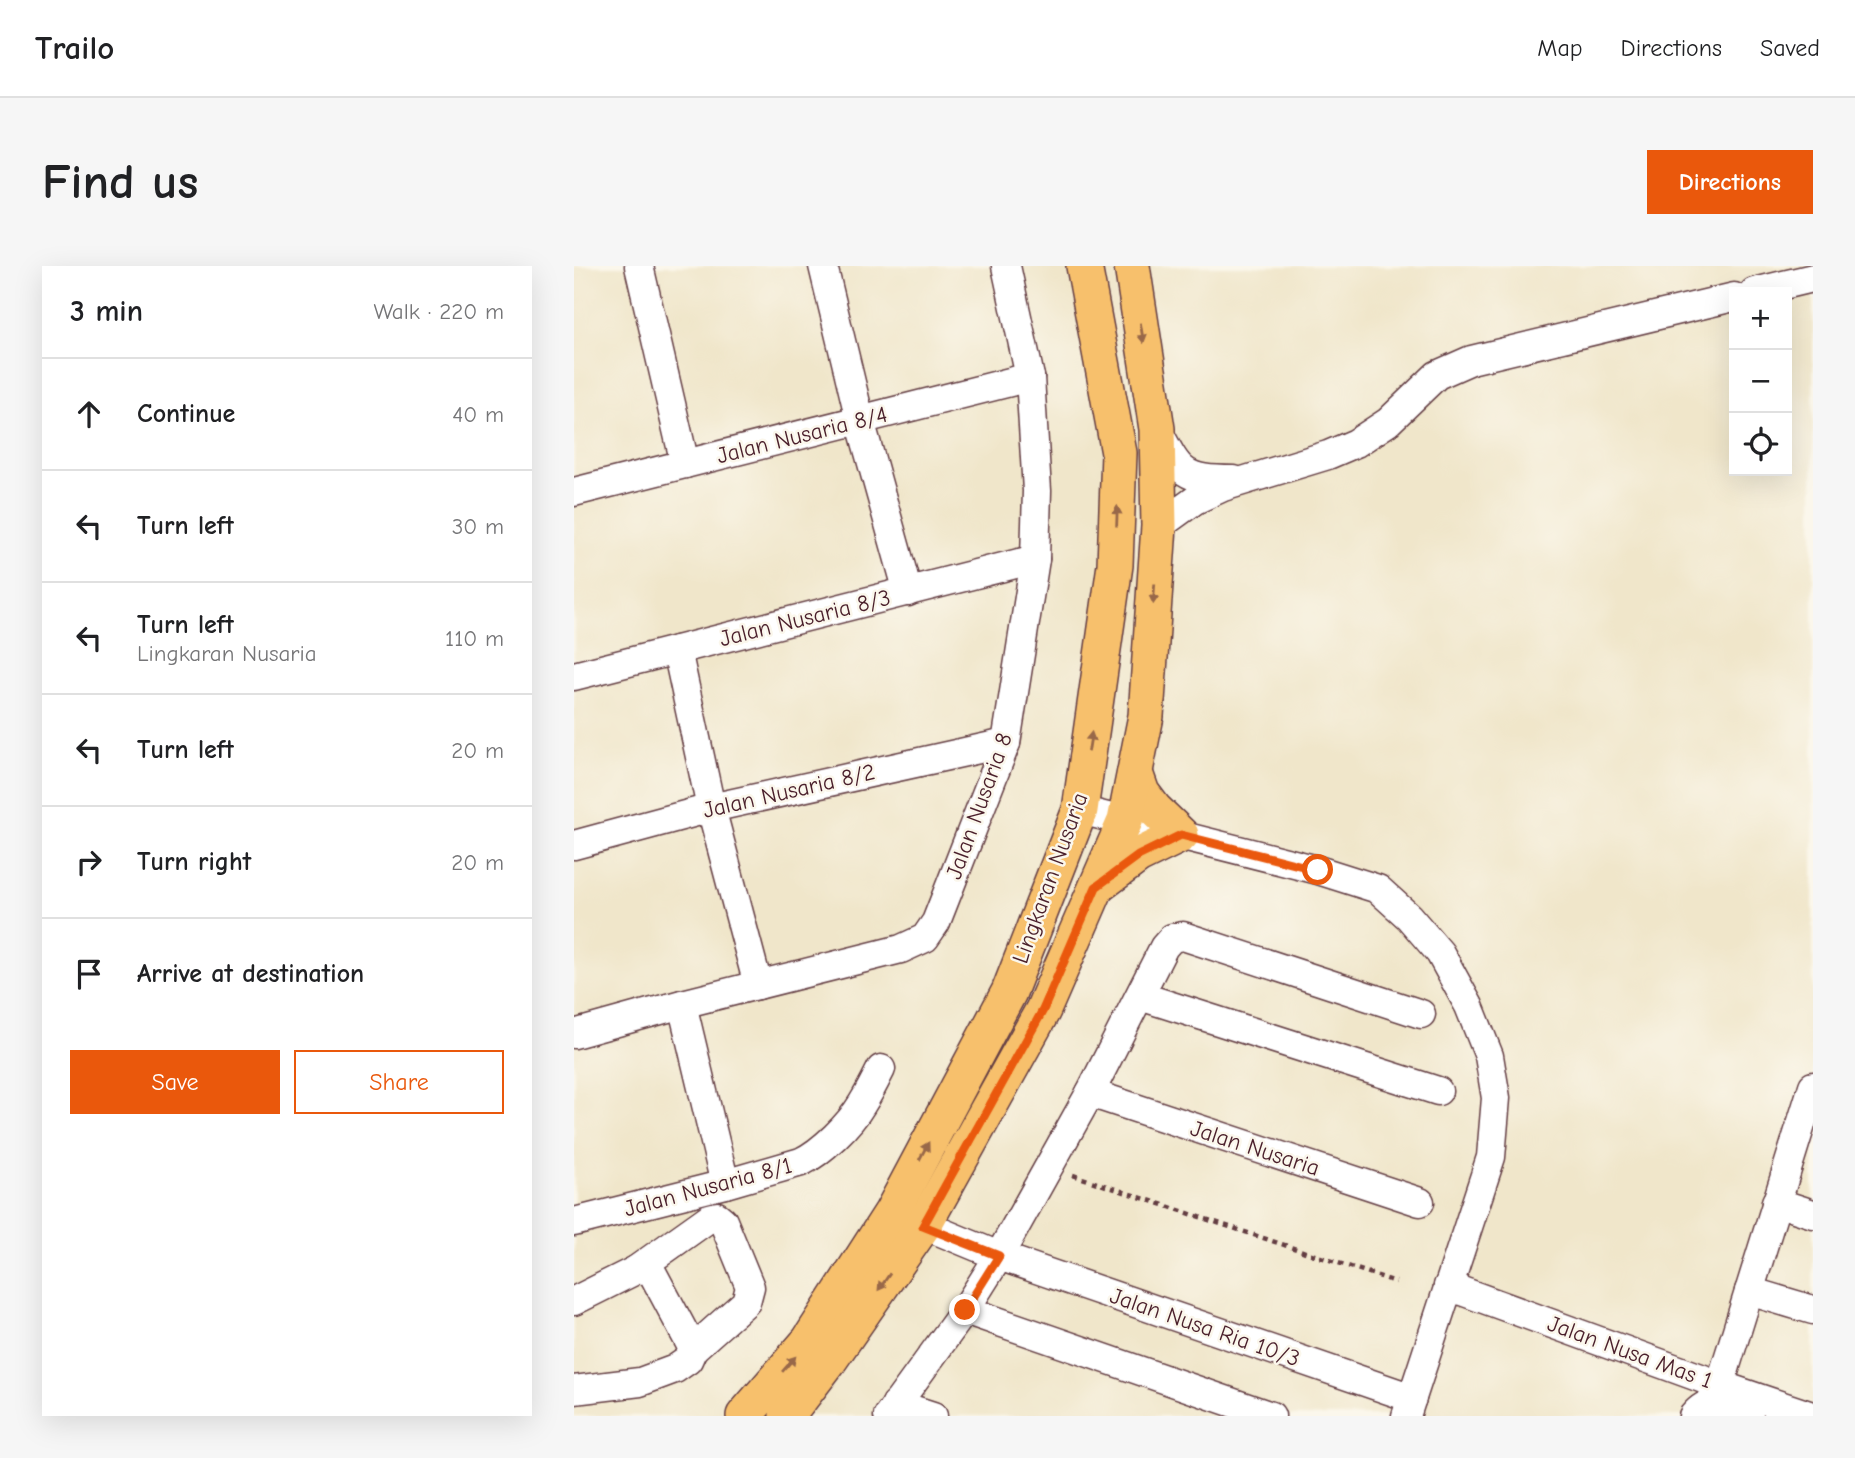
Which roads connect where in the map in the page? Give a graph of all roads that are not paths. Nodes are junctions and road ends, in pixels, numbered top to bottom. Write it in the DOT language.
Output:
graph roads {
  1 [pos="639,266"];
  2 [pos="823,266"];
  3 [pos="1006,266"];
  4 [pos="1084,266"];
  5 [pos="1132,266"];
  6 [pos="1813,278"];
  7 [pos="1775,287"];
  8 [pos="1729,298"];
  9 [pos="1030,377"];
  10 [pos="860,420"];
  11 [pos="1157,429"];
  12 [pos="685,464"];
  13 [pos="1243,480"];
  14 [pos="574,492"];
  15 [pos="1159,526"];
  16 [pos="1035,559"];
  17 [pos="908,592"];
  18 [pos="677,650"];
  19 [pos="574,676"];
  20 [pos="1006,743"];
  21 [pos="1135,773"];
  22 [pos="711,808"];
  23 [pos="1080,810"];
  24 [pos="1125,821"];
  25 [pos="1181,835"];
  26 [pos="574,845"];
  27 [pos="1096,887"];
  28 [pos="758,985"];
  29 [pos="1140,996"];
  30 [pos="682,1004"];
  31 [pos="1421,1014"];
  32 [pos="574,1034"];
  33 [pos="881,1069"];
  34 [pos="1812,1088"];
  35 [pos="1438,1091"];
  36 [pos="1090,1093"];
  37 [pos="725,1184"];
  38 [pos="1420,1202"];
  39 [pos="1776,1202"];
  40 [pos="1813,1214"];
  41 [pos="908,1219"];
  42 [pos="574,1222"];
  43 [pos="999,1256"];
  44 [pos="636,1270"];
  45 [pos="1448,1286"];
  46 [pos="1749,1291"];
  47 [pos="574,1301"];
  48 [pos="965,1310"];
  49 [pos="1813,1310"];
  50 [pos="693,1349"];
  51 [pos="1720,1385"];
  52 [pos="574,1390"];
  53 [pos="1409,1407"];
  54 [pos="892,1410"];
  55 [pos="744,1416"];
  56 [pos="787,1416"];
  57 [pos="933,1416"];
  58 [pos="1271,1416"];
  59 [pos="1693,1416"];
  60 [pos="1758,1416"];
  61 [pos="1812,1416"];
  1 -- 12 [label="street"];
  2 -- 10 [label="street"];
  3 -- 9 [label="street, Jalan Nusaria 8"];
  23 -- 4 [label="main road, Lingkaran Nusaria, one-way"];
  5 -- 11 [label="main road, Lingkaran Nusaria, one-way"];
  6 -- 7 [label="street"];
  8 -- 13 [label="street"];
  9 -- 10 [label="street, Jalan Nusaria 8/4"];
  9 -- 16 [label="street, Jalan Nusaria 8"];
  10 -- 12 [label="street, Jalan Nusaria 8/4"];
  10 -- 17 [label="street"];
  11 -- 13 [label="street"];
  11 -- 15 [label="main road, Lingkaran Nusaria"];
  12 -- 14 [label="street, Jalan Nusaria 8/4"];
  13 -- 15 [label="street"];
  15 -- 21 [label="main road, Lingkaran Nusaria, one-way"];
  16 -- 17 [label="street, Jalan Nusaria 8/3"];
  16 -- 20 [label="street, Jalan Nusaria 8"];
  17 -- 18 [label="street, Jalan Nusaria 8/3"];
  18 -- 19 [label="street, Jalan Nusaria 8/3"];
  18 -- 22 [label="street"];
  20 -- 22 [label="street, Jalan Nusaria 8/2"];
  20 -- 28 [label="street, Jalan Nusaria 8"];
  21 -- 24 [label="main road, Lingkaran Nusaria"];
  21 -- 25 [label="main road"];
  22 -- 26 [label="street, Jalan Nusaria 8/2"];
  22 -- 28 [label="street"];
  23 -- 24 [label="street"];
  41 -- 23 [label="main road, Lingkaran Nusaria, one-way"];
  24 -- 25 [label="street"];
  24 -- 27 [label="main road, Lingkaran Nusaria"];
  25 -- 27 [label="main road"];
  25 -- 45 [label="street"];
  27 -- 41 [label="main road, Lingkaran Nusaria"];
  28 -- 30 [label="street, Jalan Nusaria 8"];
  29 -- 31 [label="street"];
  29 -- 35 [label="street"];
  29 -- 36 [label="street"];
  30 -- 32 [label="street, Jalan Nusaria 8"];
  30 -- 37 [label="street"];
  33 -- 37 [label="street, Jalan Nusaria 8/1"];
  34 -- 39 [label="street"];
  36 -- 38 [label="street, Jalan Nusaria"];
  36 -- 43 [label="street"];
  37 -- 42 [label="street, Jalan Nusaria 8/1"];
  39 -- 40 [label="street"];
  39 -- 46 [label="street"];
  41 -- 43 [label="street, Jalan Nusa Ria 10/3"];
  55 -- 41 [label="main road, Lingkaran Nusaria, one-way"];
  41 -- 56 [label="main road, Lingkaran Nusaria, one-way"];
  43 -- 48 [label="street"];
  43 -- 53 [label="street, Jalan Nusa Ria 10/3"];
  44 -- 47 [label="street"];
  44 -- 50 [label="street"];
  44 -- 50 [label="street"];
  45 -- 51 [label="street, Jalan Nusa Mas 1"];
  45 -- 53 [label="street"];
  46 -- 49 [label="street"];
  46 -- 51 [label="street"];
  48 -- 54 [label="street"];
  48 -- 58 [label="street"];
  50 -- 52 [label="street"];
  51 -- 61 [label="street, Jalan Nusa Mas 1"];
  54 -- 57 [label="street"];
  59 -- 60 [label="street"];
}
